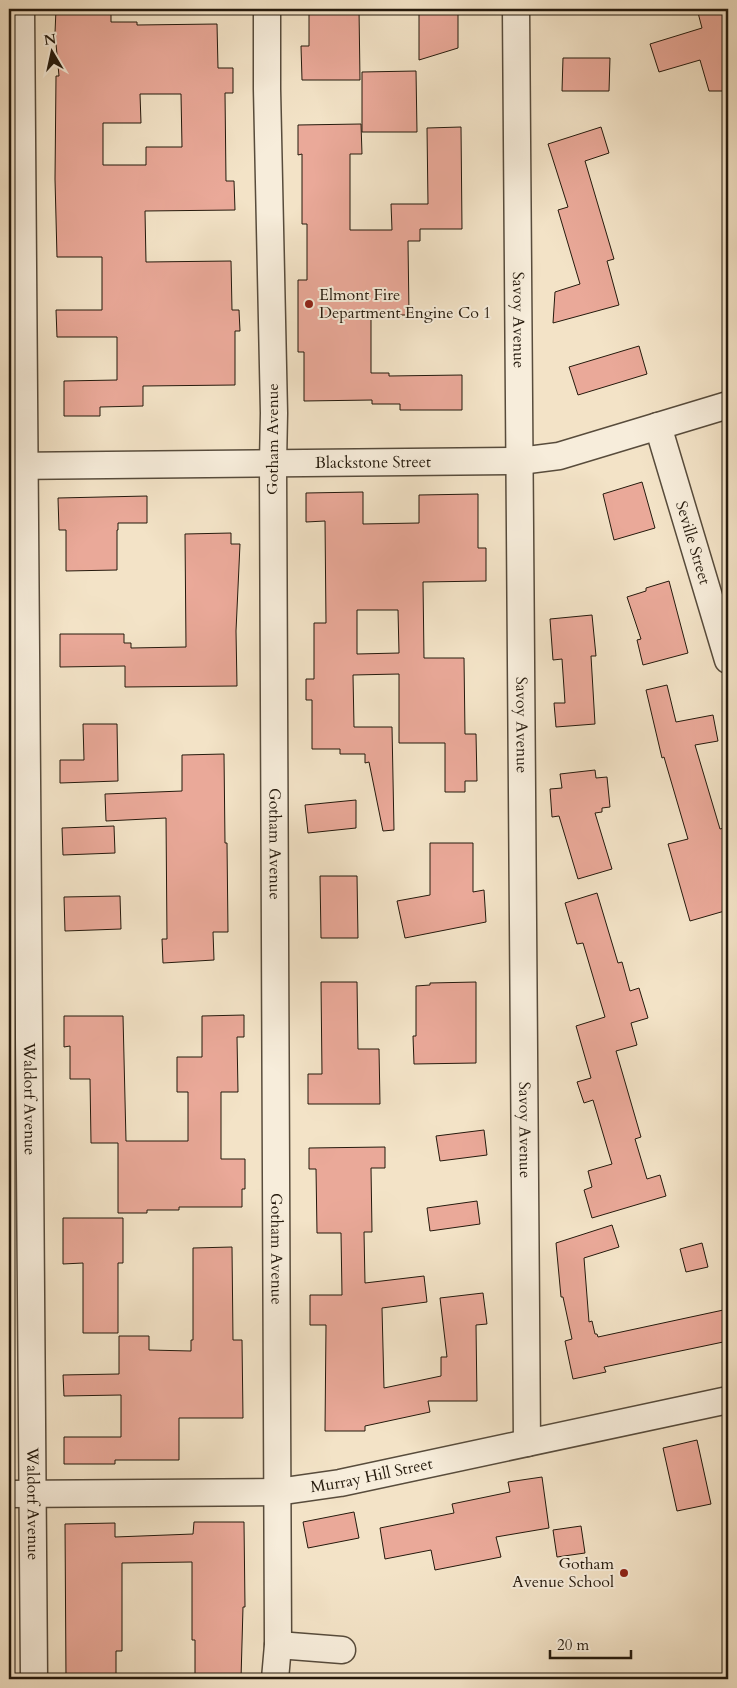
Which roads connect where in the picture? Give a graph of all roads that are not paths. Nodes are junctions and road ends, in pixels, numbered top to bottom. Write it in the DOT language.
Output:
graph roads {
  1 [pos="22,9"];
  2 [pos="267,9"];
  3 [pos="516,9"];
  4 [pos="728,405"];
  5 [pos="658,426"];
  6 [pos="520,462"];
  7 [pos="273,464"];
  8 [pos="16,466"];
  9 [pos="728,660"];
  10 [pos="728,1400"];
  11 [pos="527,1443"];
  12 [pos="278,1492"];
  13 [pos="21,1494"];
  14 [pos="278,1645"];
  15 [pos="342,1650"];
  16 [pos="34,1679"];
  17 [pos="275,1679"];
  1 -- 8 [label="street, Waldorf Avenue"];
  2 -- 7 [label="street, Gotham Avenue"];
  3 -- 6 [label="street, Savoy Avenue"];
  4 -- 5 [label="street, Blackstone Street"];
  5 -- 6 [label="street, Blackstone Street"];
  5 -- 9 [label="street, Seville Street"];
  6 -- 7 [label="street, Blackstone Street"];
  6 -- 11 [label="street, Savoy Avenue"];
  7 -- 8 [label="street, Blackstone Street"];
  7 -- 12 [label="street, Gotham Avenue"];
  8 -- 13 [label="street, Waldorf Avenue"];
  10 -- 11 [label="street, Murray Hill Street"];
  11 -- 12 [label="street, Murray Hill Street"];
  12 -- 13 [label="street, Murray Hill Street"];
  12 -- 14 [label="street, Gotham Avenue"];
  13 -- 16 [label="street, Waldorf Avenue"];
  14 -- 15 [label="street"];
  14 -- 17 [label="street, Gotham Avenue"];
}
